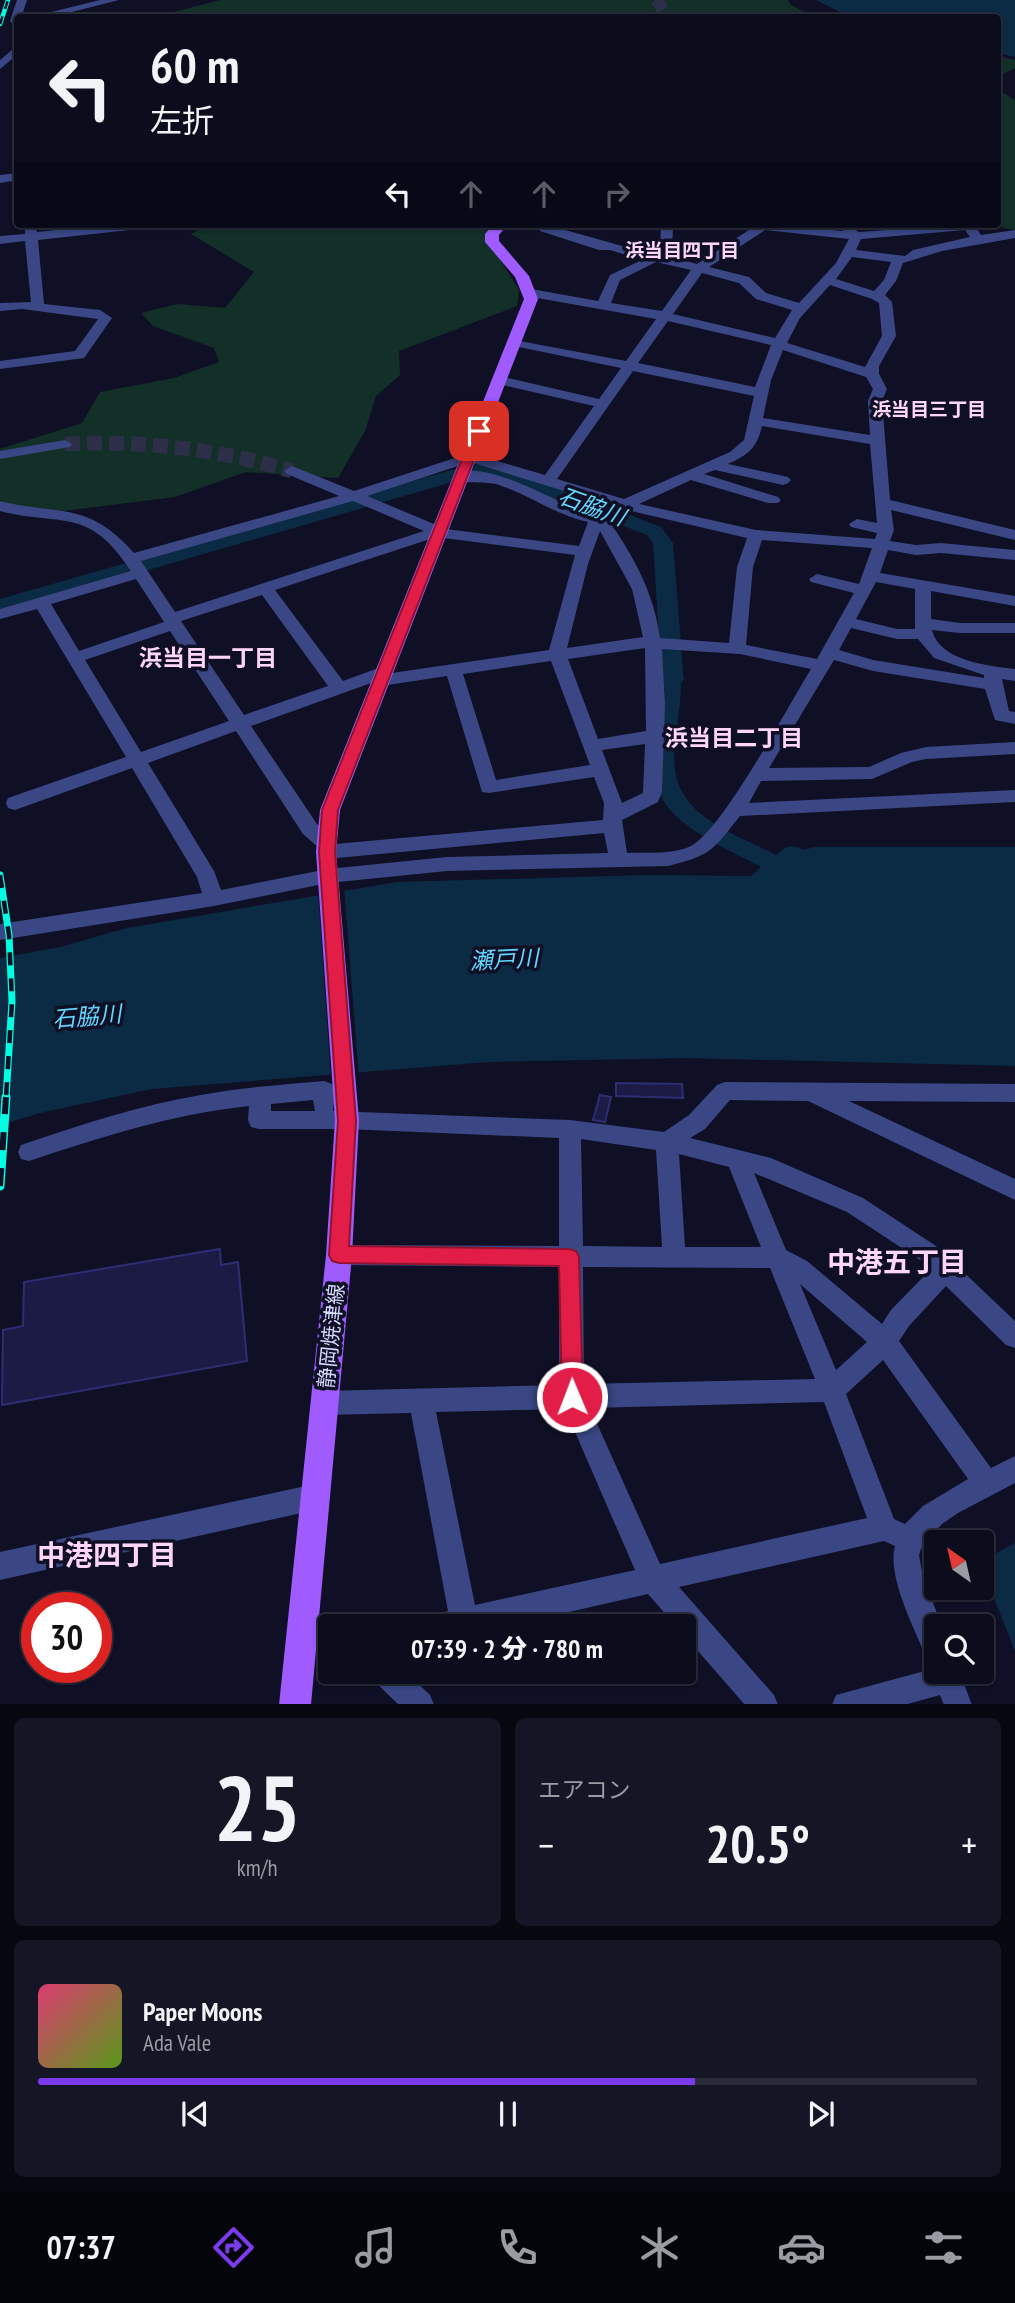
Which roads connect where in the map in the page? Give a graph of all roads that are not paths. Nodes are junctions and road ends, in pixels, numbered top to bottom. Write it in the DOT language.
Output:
graph roads {
  1 [pos="54,0"];
  2 [pos="114,0"];
  3 [pos="84,3"];
  4 [pos="51,14"];
  5 [pos="14,52"];
  6 [pos="0,66"];
  7 [pos="66,228"];
  8 [pos="497,228"];
  9 [pos="544,228"];
  10 [pos="666,228"];
  11 [pos="760,228"];
  12 [pos="782,228"];
  13 [pos="844,228"];
  14 [pos="947,228"];
  15 [pos="970,228"];
  16 [pos="30,230"];
  17 [pos="1015,234"];
  18 [pos="857,236"];
  19 [pos="0,240"];
  20 [pos="978,240"];
  21 [pos="849,253"];
  22 [pos="659,259"];
  23 [pos="898,261"];
  24 [pos="699,268"];
  25 [pos="827,280"];
  26 [pos="531,293"];
  27 [pos="877,296"];
  28 [pos="602,306"];
  29 [pos="0,307"];
  30 [pos="38,307"];
  31 [pos="800,308"];
  32 [pos="665,316"];
  33 [pos="514,342"];
  34 [pos="779,344"];
  35 [pos="0,365"];
  36 [pos="628,367"];
  37 [pos="872,374"];
  38 [pos="499,380"];
  39 [pos="762,393"];
  40 [pos="602,404"];
  41 [pos="757,421"];
  42 [pos="878,441"];
  43 [pos="65,444"];
  44 [pos="0,455"];
  45 [pos="714,465"];
  46 [pos="465,468"];
  47 [pos="292,471"];
  48 [pos="690,475"];
  49 [pos="549,480"];
  50 [pos="783,480"];
  51 [pos="361,499"];
  52 [pos="773,500"];
  53 [pos="625,504"];
  54 [pos="884,504"];
  55 [pos="0,506"];
  56 [pos="785,516"];
  57 [pos="600,519"];
  58 [pos="857,524"];
  59 [pos="439,532"];
  60 [pos="756,535"];
  61 [pos="1015,535"];
  62 [pos="779,536"];
  63 [pos="884,537"];
  64 [pos="586,552"];
  65 [pos="1015,555"];
  66 [pos="135,566"];
  67 [pos="817,579"];
  68 [pos="868,583"];
  69 [pos="923,584"];
  70 [pos="265,587"];
  71 [pos="1015,601"];
  72 [pos="41,602"];
  73 [pos="0,614"];
  74 [pos="172,621"];
  75 [pos="847,622"];
  76 [pos="1015,628"];
  77 [pos="925,629"];
  78 [pos="653,642"];
  79 [pos="737,649"];
  80 [pos="557,653"];
  81 [pos="75,658"];
  82 [pos="825,660"];
  83 [pos="453,669"];
  84 [pos="1015,675"];
  85 [pos="383,676"];
  86 [pos="993,679"];
  87 [pos="339,688"];
  88 [pos="1015,718"];
  89 [pos="240,722"];
  90 [pos="656,736"];
  91 [pos="590,746"];
  92 [pos="1015,748"];
  93 [pos="136,760"];
  94 [pos="599,770"];
  95 [pos="757,775"];
  96 [pos="1015,796"];
  97 [pos="15,803"];
  98 [pos="730,817"];
  99 [pos="613,821"];
  100 [pos="708,843"];
  101 [pos="326,847"];
  102 [pos="619,861"];
  103 [pos="328,879"];
  104 [pos="214,899"];
  105 [pos="0,932"];
  106 [pos="808,1091"];
  107 [pos="1015,1093"];
  108 [pos="261,1096"];
  109 [pos="339,1112"];
  110 [pos="570,1129"];
  111 [pos="667,1142"];
  112 [pos="29,1152"];
  113 [pos="737,1160"];
  114 [pos="1015,1190"];
  115 [pos="339,1255"];
  116 [pos="569,1257"];
  117 [pos="674,1258"];
  118 [pos="779,1258"];
  119 [pos="946,1269"];
  120 [pos="1015,1337"];
  121 [pos="886,1342"];
  122 [pos="832,1390"];
  123 [pos="572,1397"];
  124 [pos="421,1401"];
  125 [pos="324,1404"];
  126 [pos="1015,1469"];
  127 [pos="988,1485"];
  128 [pos="315,1497"];
  129 [pos="896,1533"];
  130 [pos="0,1566"];
  131 [pos="653,1579"];
  132 [pos="453,1614"];
  133 [pos="495,1614"];
  134 [pos="924,1614"];
  135 [pos="317,1630"];
  136 [pos="398,1684"];
  137 [pos="950,1685"];
  138 [pos="295,1704"];
  139 [pos="419,1704"];
  140 [pos="764,1704"];
  141 [pos="846,1704"];
  1 -- 4 [label="street"];
  2 -- 3 [label="street"];
  3 -- 4 [label="street"];
  5 -- 6 [label="street"];
  7 -- 16 [label="street"];
  8 -- 26 [label="main road"];
  9 -- 22 [label="street"];
  10 -- 22 [label="street"];
  11 -- 24 [label="street"];
  12 -- 18 [label="street"];
  13 -- 18 [label="street"];
  14 -- 18 [label="street"];
  15 -- 20 [label="street"];
  16 -- 19 [label="street"];
  16 -- 30 [label="street"];
  17 -- 20 [label="street"];
  18 -- 21 [label="street"];
  20 -- 23 [label="street"];
  21 -- 23 [label="street"];
  21 -- 25 [label="street"];
  22 -- 24 [label="street"];
  22 -- 28 [label="street"];
  23 -- 27 [label="street"];
  24 -- 31 [label="street"];
  24 -- 32 [label="street"];
  25 -- 27 [label="street"];
  25 -- 31 [label="street"];
  26 -- 28 [label="street"];
  26 -- 33 [label="main road, 静岡焼津線"];
  27 -- 37 [label="street"];
  28 -- 32 [label="street"];
  29 -- 30 [label="street"];
  30 -- 35 [label="street"];
  31 -- 34 [label="street"];
  32 -- 34 [label="street"];
  32 -- 36 [label="street"];
  33 -- 36 [label="street"];
  33 -- 38 [label="main road, 静岡焼津線"];
  34 -- 37 [label="street"];
  34 -- 39 [label="street"];
  36 -- 39 [label="street"];
  36 -- 40 [label="street"];
  37 -- 42 [label="street"];
  38 -- 40 [label="street"];
  38 -- 46 [label="main road, 静岡焼津線"];
  39 -- 41 [label="street"];
  40 -- 49 [label="street"];
  41 -- 42 [label="street"];
  41 -- 45 [label="street"];
  42 -- 54 [label="street"];
  43 -- 44 [label="street"];
  45 -- 48 [label="street"];
  45 -- 50 [label="street"];
  46 -- 49 [label="street"];
  46 -- 51 [label="street"];
  46 -- 57 [label="street"];
  46 -- 59 [label="main road, 静岡焼津線"];
  47 -- 51 [label="street"];
  48 -- 52 [label="street"];
  48 -- 53 [label="street"];
  49 -- 53 [label="street"];
  51 -- 59 [label="street"];
  51 -- 66 [label="street"];
  53 -- 57 [label="street"];
  53 -- 60 [label="street"];
  54 -- 61 [label="street"];
  54 -- 63 [label="street"];
  55 -- 66 [label="street"];
  56 -- 62 [label="street"];
  57 -- 64 [label="street"];
  57 -- 78 [label="street"];
  58 -- 63 [label="street"];
  59 -- 64 [label="street"];
  59 -- 70 [label="street"];
  59 -- 85 [label="main road, 静岡焼津線"];
  60 -- 62 [label="street"];
  60 -- 79 [label="street"];
  62 -- 63 [label="street"];
  63 -- 65 [label="street"];
  63 -- 68 [label="street"];
  64 -- 80 [label="street"];
  66 -- 72 [label="street"];
  66 -- 74 [label="street"];
  67 -- 68 [label="street"];
  68 -- 69 [label="street"];
  68 -- 75 [label="street"];
  69 -- 71 [label="street"];
  69 -- 77 [label="street"];
  70 -- 74 [label="street"];
  70 -- 87 [label="street"];
  72 -- 73 [label="street"];
  72 -- 81 [label="street"];
  74 -- 81 [label="street"];
  74 -- 89 [label="street"];
  75 -- 77 [label="street"];
  75 -- 82 [label="street"];
  76 -- 77 [label="street"];
  77 -- 86 [label="street"];
  78 -- 79 [label="street"];
  78 -- 80 [label="street"];
  78 -- 90 [label="street"];
  79 -- 82 [label="street"];
  80 -- 83 [label="street"];
  80 -- 91 [label="street"];
  81 -- 93 [label="street"];
  82 -- 86 [label="street"];
  82 -- 95 [label="street"];
  83 -- 85 [label="street"];
  83 -- 94 [label="street"];
  84 -- 86 [label="street"];
  85 -- 87 [label="street"];
  85 -- 101 [label="main road, 静岡焼津線"];
  86 -- 88 [label="street"];
  87 -- 89 [label="street"];
  89 -- 93 [label="street"];
  89 -- 101 [label="street"];
  90 -- 91 [label="street"];
  90 -- 99 [label="street"];
  91 -- 94 [label="street"];
  92 -- 95 [label="street"];
  93 -- 97 [label="street"];
  93 -- 104 [label="street"];
  94 -- 99 [label="street"];
  95 -- 98 [label="street"];
  96 -- 98 [label="street"];
  98 -- 100 [label="street"];
  99 -- 101 [label="street"];
  99 -- 102 [label="street"];
  100 -- 102 [label="street"];
  101 -- 103 [label="main road, 静岡焼津線"];
  102 -- 103 [label="street"];
  103 -- 104 [label="street"];
  103 -- 109 [label="main road, 静岡焼津線"];
  104 -- 105 [label="street"];
  106 -- 107 [label="street"];
  106 -- 111 [label="street"];
  106 -- 114 [label="street"];
  108 -- 109 [label="street"];
  108 -- 109 [label="street"];
  108 -- 112 [label="street"];
  109 -- 110 [label="street"];
  109 -- 115 [label="main road, 静岡焼津線"];
  110 -- 111 [label="street"];
  110 -- 116 [label="street"];
  111 -- 113 [label="street"];
  111 -- 117 [label="street"];
  113 -- 118 [label="street"];
  113 -- 119 [label="street"];
  115 -- 116 [label="street"];
  115 -- 125 [label="main road, 静岡焼津線"];
  116 -- 117 [label="street"];
  116 -- 123 [label="street"];
  117 -- 118 [label="street"];
  118 -- 121 [label="street"];
  118 -- 122 [label="street"];
  119 -- 120 [label="street"];
  119 -- 121 [label="street"];
  121 -- 122 [label="street"];
  121 -- 127 [label="street"];
  122 -- 123 [label="street"];
  122 -- 129 [label="street"];
  123 -- 124 [label="street"];
  123 -- 131 [label="street"];
  124 -- 125 [label="street"];
  124 -- 132 [label="street"];
  125 -- 128 [label="main road, 静岡焼津線"];
  126 -- 127 [label="street"];
  127 -- 129 [label="street"];
  128 -- 130 [label="street"];
  128 -- 135 [label="main road, 静岡焼津線"];
  129 -- 131 [label="street"];
  129 -- 134 [label="street"];
  131 -- 133 [label="street"];
  131 -- 140 [label="street"];
  135 -- 138 [label="main road, 静岡焼津線"];
  136 -- 139 [label="street"];
  137 -- 141 [label="street"];
}
